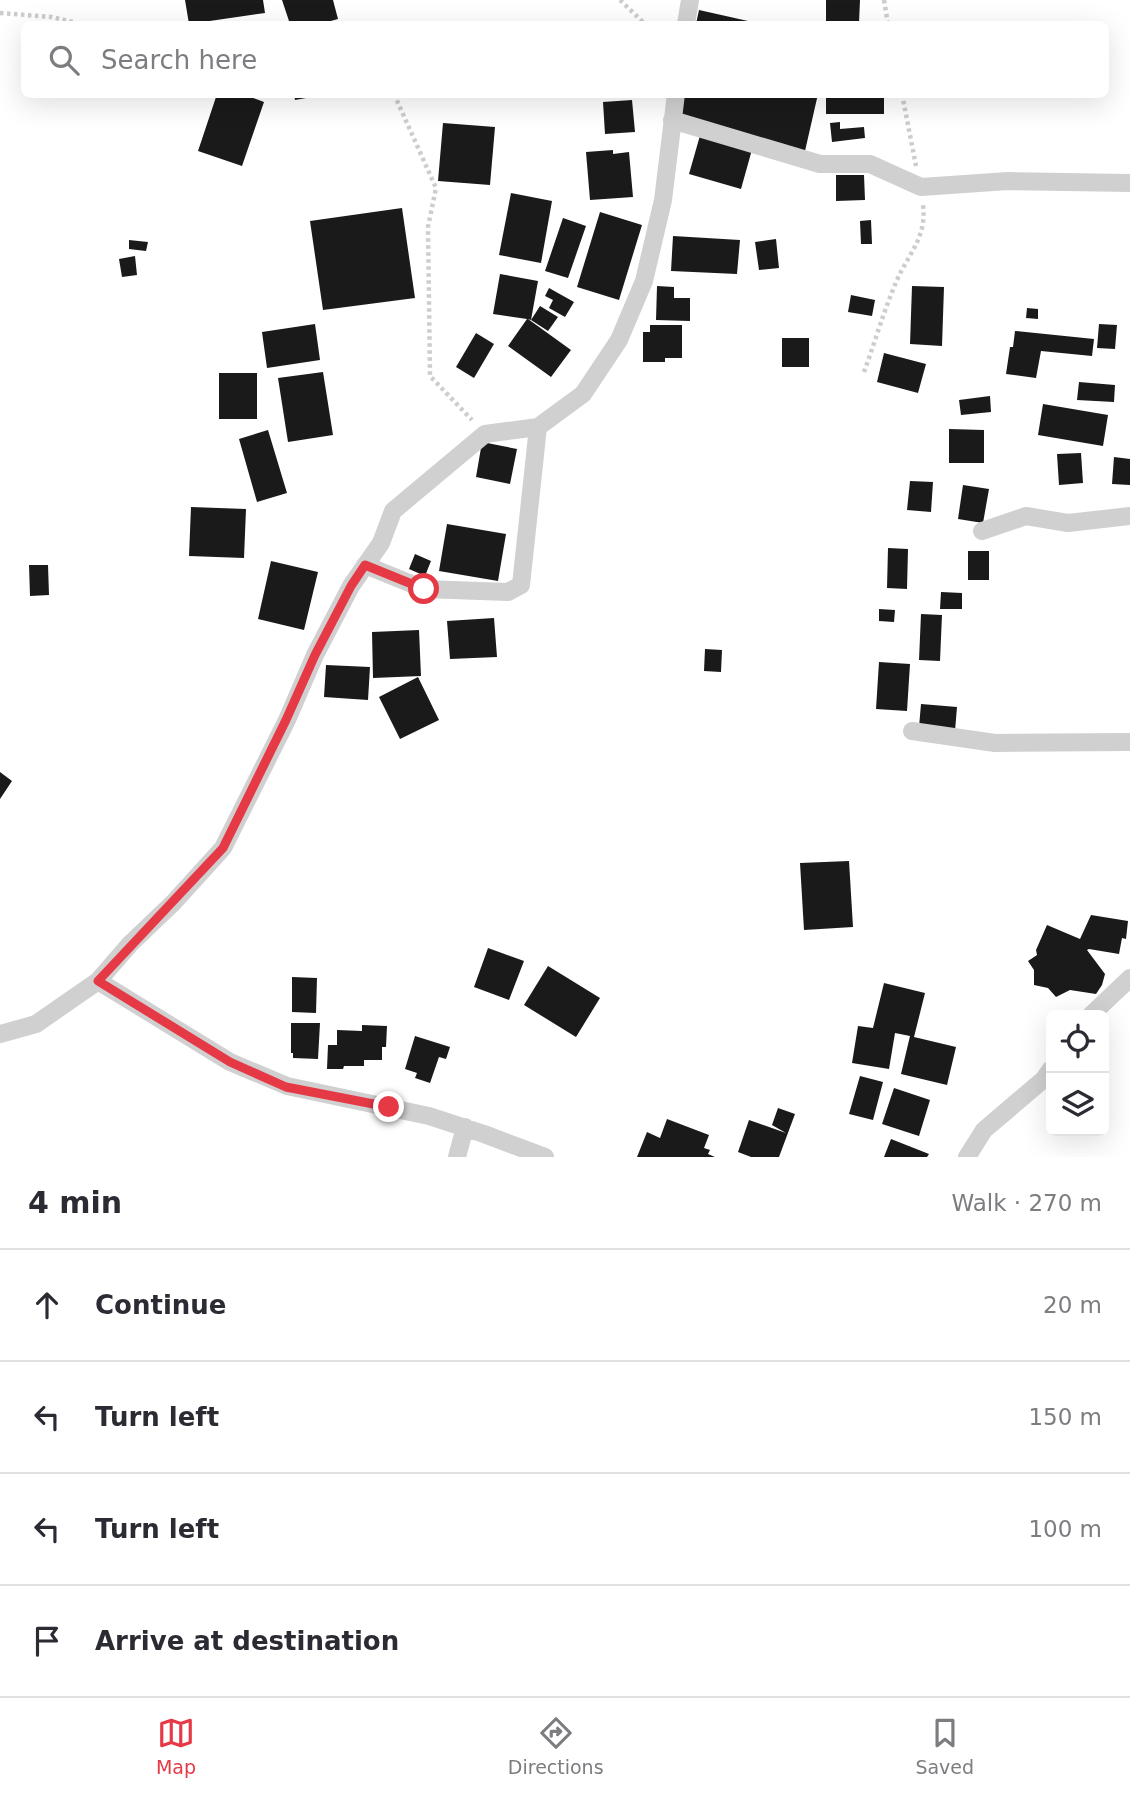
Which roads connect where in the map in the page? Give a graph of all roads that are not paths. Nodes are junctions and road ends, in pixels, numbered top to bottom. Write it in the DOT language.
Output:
graph roads {
  1 [pos="690,0"];
  2 [pos="686,21"];
  3 [pos="676,98"];
  4 [pos="673,120"];
  5 [pos="1130,183"];
  6 [pos="538,426"];
  7 [pos="1130,516"];
  8 [pos="982,531"];
  9 [pos="365,565"];
  10 [pos="912,731"];
  11 [pos="1130,742"];
  12 [pos="1130,978"];
  13 [pos="98,981"];
  14 [pos="1096,1010"];
  15 [pos="0,1034"];
  16 [pos="1048,1073"];
  17 [pos="465,1127"];
  18 [pos="457,1157"];
  19 [pos="545,1157"];
  20 [pos="967,1157"];
  1 -- 2 [label="street"];
  3 -- 4 [label="street"];
  4 -- 5 [label="street"];
  4 -- 6 [label="street"];
  6 -- 9 [label="street"];
  6 -- 9 [label="street"];
  7 -- 8 [label="street"];
  9 -- 13 [label="street"];
  10 -- 11 [label="street"];
  12 -- 14 [label="street"];
  13 -- 15 [label="street"];
  13 -- 17 [label="street"];
  16 -- 20 [label="street"];
  17 -- 18 [label="street"];
  17 -- 19 [label="street"];
}
